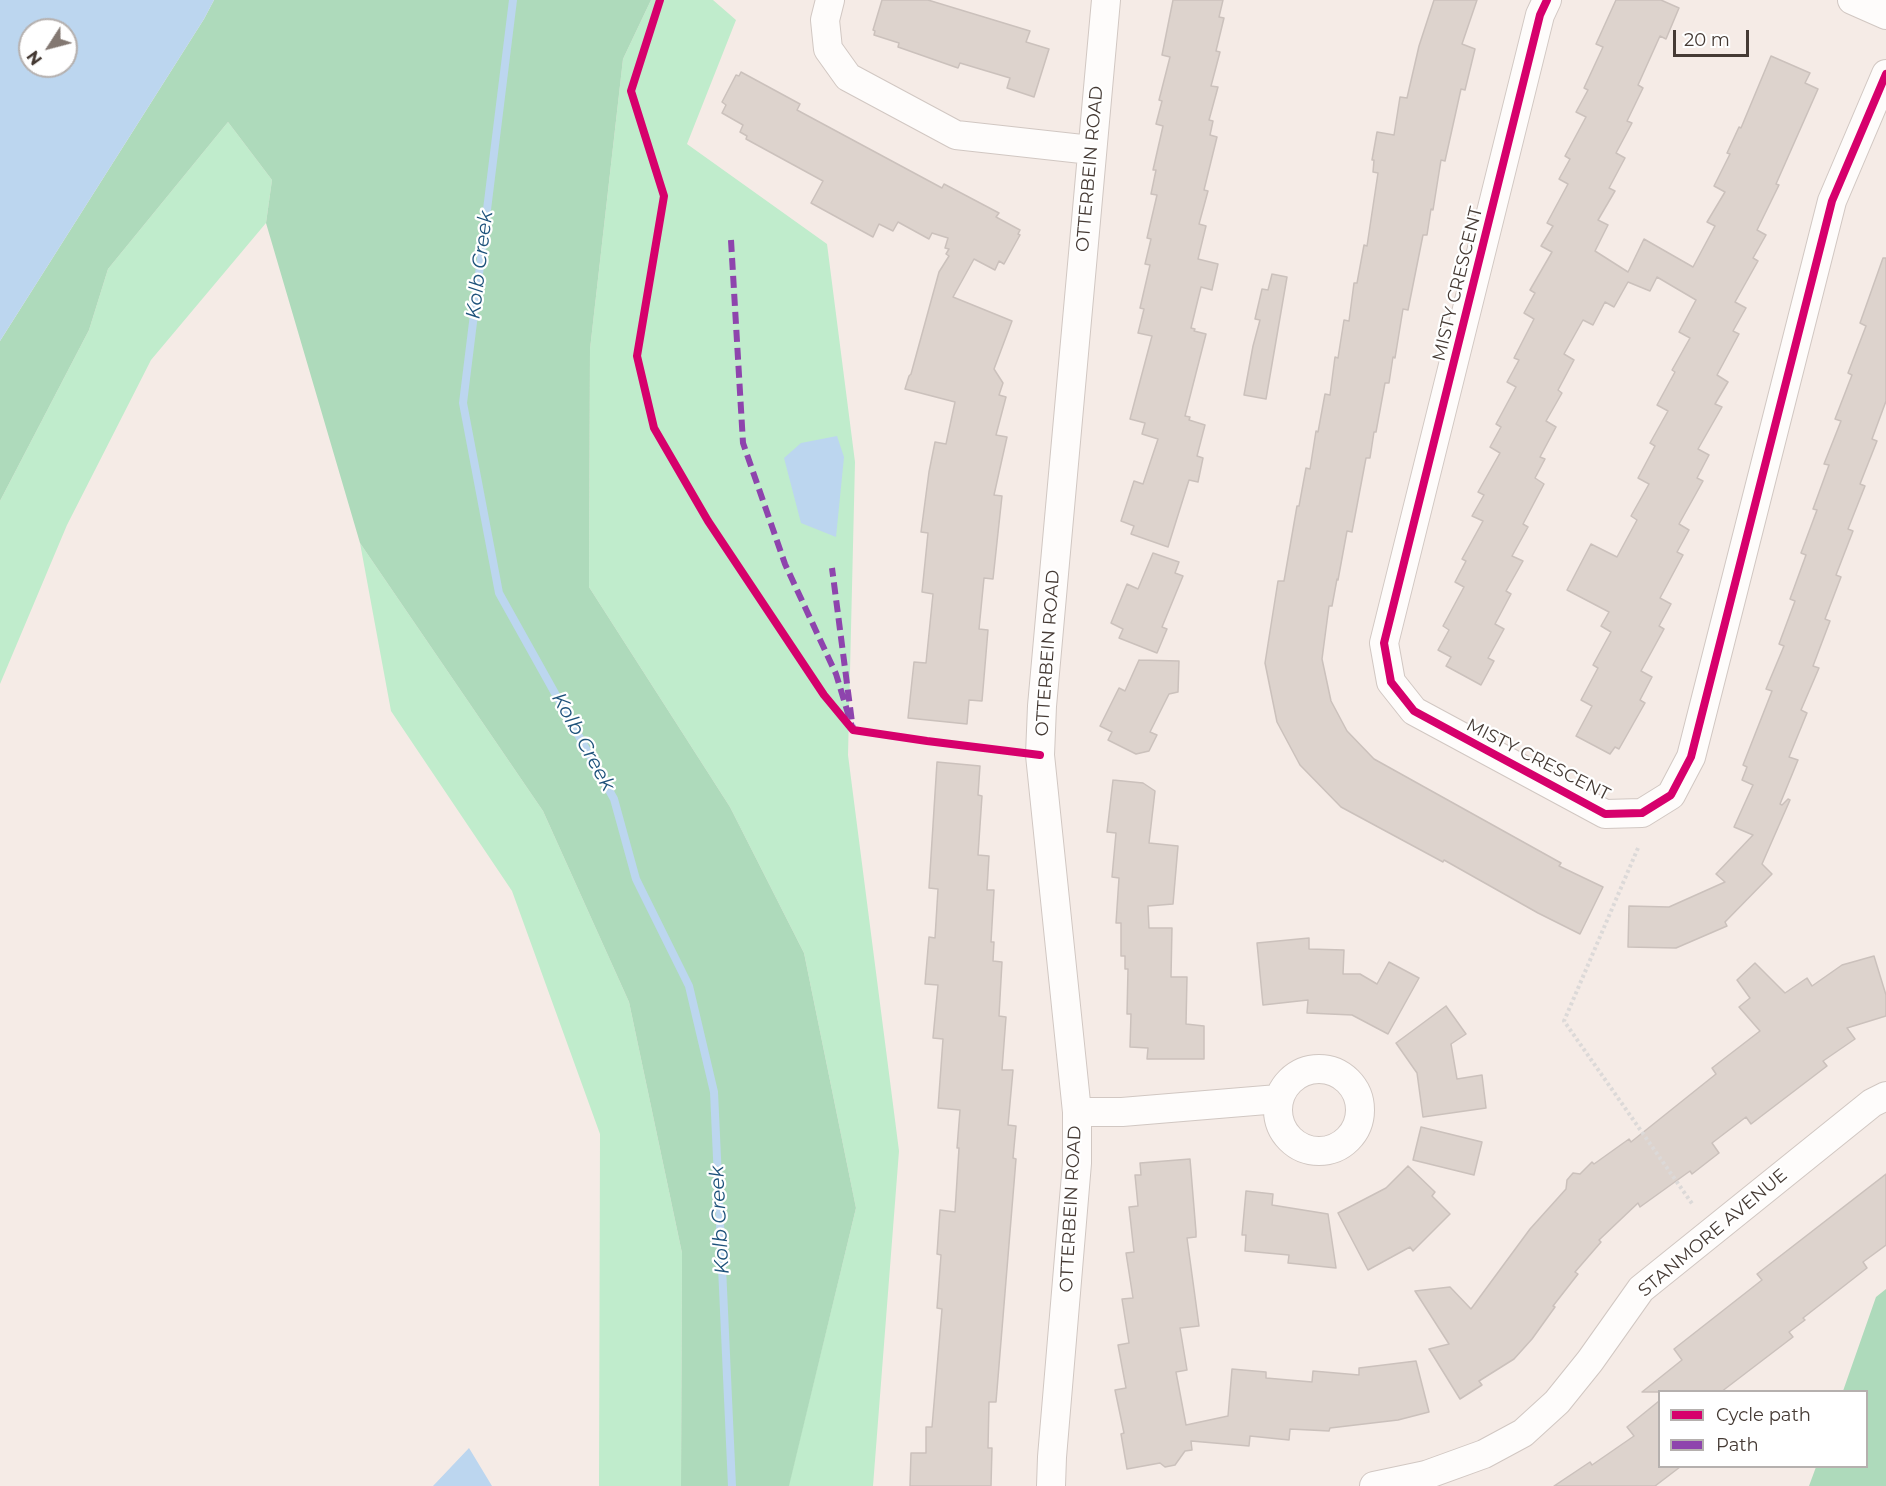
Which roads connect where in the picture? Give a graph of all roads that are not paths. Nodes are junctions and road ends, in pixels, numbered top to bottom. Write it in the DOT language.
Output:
graph roads {
  1 [pos="830,0"];
  2 [pos="1106,0"];
  3 [pos="1547,0"];
  4 [pos="1852,0"];
  5 [pos="1886,15"];
  6 [pos="1886,74"];
  7 [pos="1091,150"];
  8 [pos="1886,1096"];
  9 [pos="1278,1099"];
  10 [pos="1077,1112"];
  11 [pos="1052,1486"];
  12 [pos="1374,1486"];
  1 -- 7 [label="street"];
  2 -- 7 [label="street, OTTERBEIN ROAD"];
  3 -- 6 [label="street, MISTY CRESCENT"];
  4 -- 5 [label="street"];
  7 -- 10 [label="street, OTTERBEIN ROAD"];
  8 -- 12 [label="street, STANMORE AVENUE"];
  9 -- 10 [label="street"];
  10 -- 11 [label="street, OTTERBEIN ROAD"];
}
